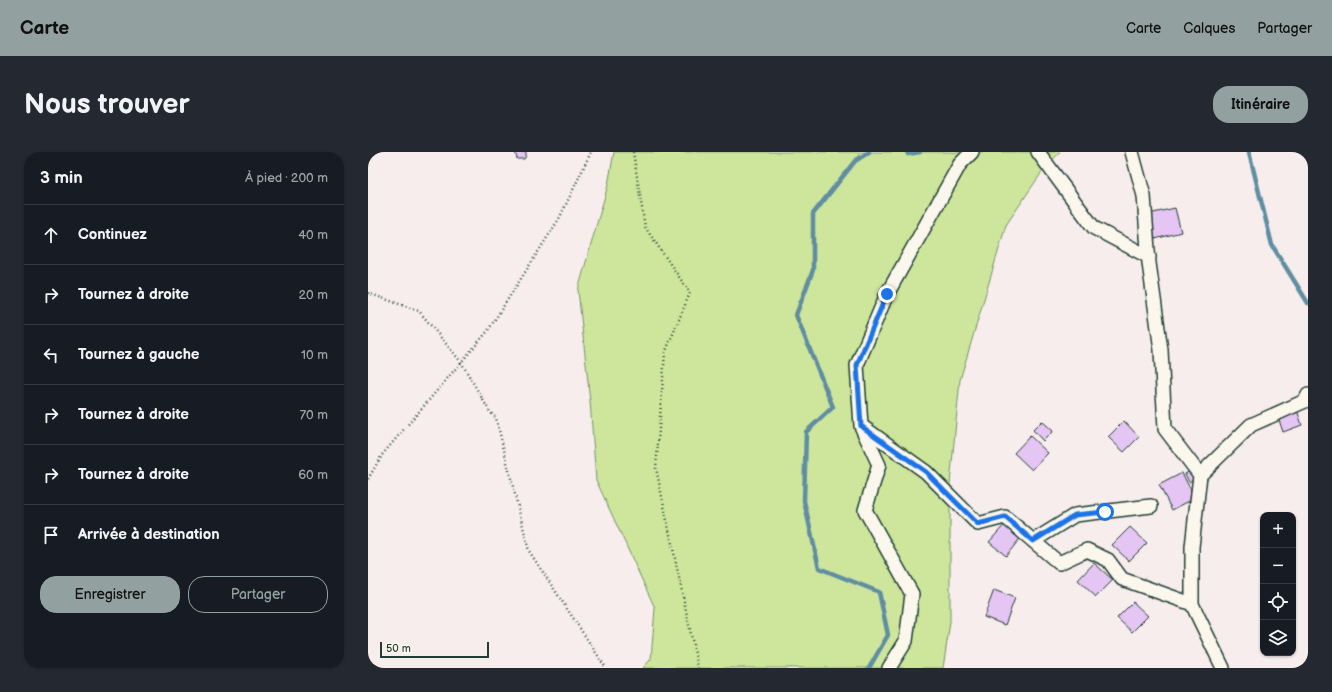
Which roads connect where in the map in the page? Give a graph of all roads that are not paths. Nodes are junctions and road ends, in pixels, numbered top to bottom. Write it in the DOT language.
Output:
graph roads {
  1 [pos="972,152"];
  2 [pos="1038,152"];
  3 [pos="1132,152"];
  4 [pos="1148,257"];
  5 [pos="1308,395"];
  6 [pos="861,426"];
  7 [pos="1200,475"];
  8 [pos="1151,506"];
  9 [pos="1033,541"];
  10 [pos="1192,604"];
  11 [pos="889,668"];
  12 [pos="1223,668"];
  1 -- 6 [label="street"];
  2 -- 4 [label="street"];
  3 -- 4 [label="street"];
  4 -- 7 [label="street"];
  5 -- 7 [label="street"];
  6 -- 9 [label="street"];
  6 -- 11 [label="street"];
  7 -- 10 [label="street"];
  8 -- 9 [label="street"];
  9 -- 10 [label="street"];
  10 -- 12 [label="street"];
}
